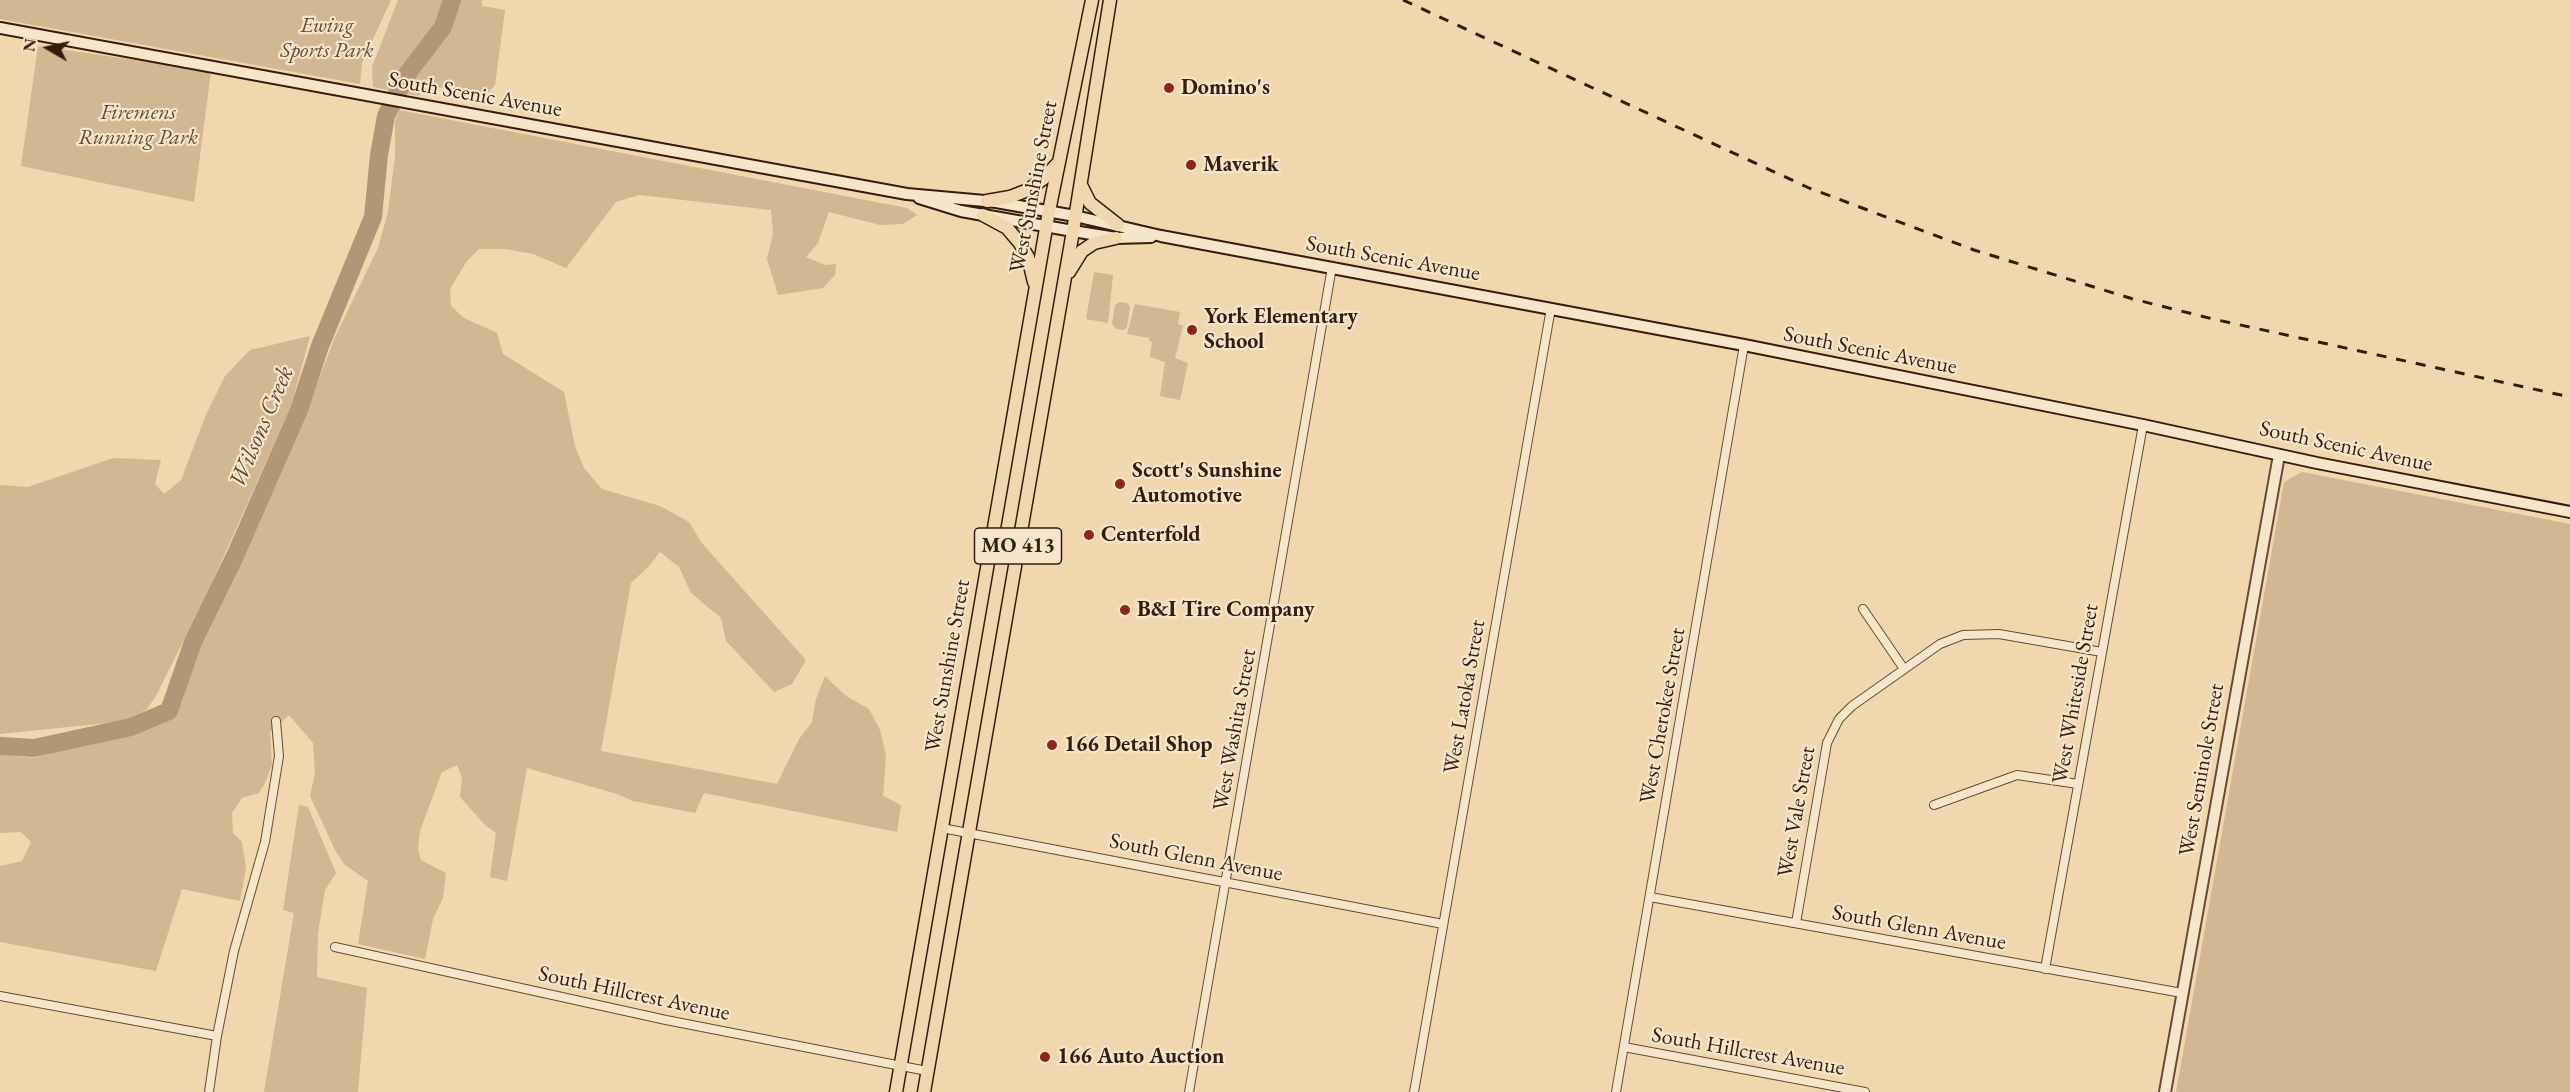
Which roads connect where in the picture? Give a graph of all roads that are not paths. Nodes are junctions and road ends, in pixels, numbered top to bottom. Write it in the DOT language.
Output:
graph roads {
  1 [pos="1092,0"];
  2 [pos="1110,0"];
  3 [pos="0,28"];
  4 [pos="1059,160"];
  5 [pos="1081,176"];
  6 [pos="907,194"];
  7 [pos="987,201"];
  8 [pos="1049,211"];
  9 [pos="983,215"];
  10 [pos="1076,216"];
  11 [pos="1118,225"];
  12 [pos="1046,227"];
  13 [pos="1073,231"];
  14 [pos="1161,236"];
  15 [pos="1116,238"];
  16 [pos="1332,267"];
  17 [pos="1064,281"];
  18 [pos="1035,293"];
  19 [pos="1551,308"];
  20 [pos="1744,345"];
  21 [pos="2143,425"];
  22 [pos="2279,455"];
  23 [pos="2570,512"];
  24 [pos="1863,609"];
  25 [pos="2102,652"];
  26 [pos="1904,669"];
  27 [pos="276,721"];
  28 [pos="2078,784"];
  29 [pos="1934,805"];
  30 [pos="942,828"];
  31 [pos="969,833"];
  32 [pos="1227,882"];
  33 [pos="1650,897"];
  34 [pos="1796,923"];
  35 [pos="1443,924"];
  36 [pos="335,947"];
  37 [pos="2045,969"];
  38 [pos="2182,993"];
  39 [pos="0,996"];
  40 [pos="217,1036"];
  41 [pos="1624,1047"];
  42 [pos="901,1066"];
  43 [pos="927,1071"];
  44 [pos="209,1092"];
  45 [pos="896,1092"];
  46 [pos="924,1092"];
  47 [pos="1189,1092"];
  48 [pos="1414,1092"];
  49 [pos="1616,1092"];
  50 [pos="1865,1092"];
  51 [pos="2165,1092"];
  1 -- 4 [label="main road, West Sunshine Street / MO 413"];
  2 -- 5 [label="main road, West Sunshine Street / MO 413"];
  3 -- 6 [label="main road, South Scenic Avenue"];
  4 -- 7 [label="main road"];
  4 -- 8 [label="main road, West Sunshine Street / MO 413"];
  5 -- 10 [label="main road, West Sunshine Street / MO 413"];
  5 -- 11 [label="main road"];
  6 -- 7 [label="main road, South Scenic Avenue"];
  6 -- 9 [label="main road, South Scenic Avenue"];
  7 -- 8 [label="main road, South Scenic Avenue"];
  8 -- 10 [label="main road, South Scenic Avenue"];
  8 -- 12 [label="main road, West Sunshine Street / MO 413"];
  9 -- 12 [label="main road, South Scenic Avenue"];
  9 -- 18 [label="main road"];
  10 -- 11 [label="main road, South Scenic Avenue"];
  10 -- 13 [label="main road, West Sunshine Street / MO 413"];
  11 -- 14 [label="main road, South Scenic Avenue"];
  12 -- 13 [label="main road, South Scenic Avenue"];
  12 -- 18 [label="main road, West Sunshine Street / MO 413"];
  13 -- 15 [label="main road, South Scenic Avenue"];
  13 -- 17 [label="main road, West Sunshine Street / MO 413"];
  14 -- 15 [label="main road, South Scenic Avenue"];
  14 -- 16 [label="main road, South Scenic Avenue"];
  15 -- 17 [label="main road"];
  16 -- 19 [label="main road, South Scenic Avenue"];
  16 -- 32 [label="street, West Washita Street"];
  17 -- 31 [label="main road, West Sunshine Street / MO 413"];
  18 -- 30 [label="main road, West Sunshine Street / MO 413"];
  19 -- 20 [label="main road, South Scenic Avenue"];
  19 -- 35 [label="street, West Latoka Street"];
  20 -- 21 [label="main road, South Scenic Avenue"];
  20 -- 33 [label="street, West Cherokee Street"];
  21 -- 22 [label="main road, South Scenic Avenue"];
  21 -- 25 [label="street, West Whiteside Street"];
  22 -- 23 [label="main road, South Scenic Avenue"];
  22 -- 38 [label="main road, West Seminole Street"];
  24 -- 26 [label="street"];
  25 -- 26 [label="street, West Vale Street"];
  25 -- 28 [label="street, West Whiteside Street"];
  26 -- 34 [label="street, West Vale Street"];
  27 -- 40 [label="street"];
  28 -- 29 [label="street"];
  28 -- 37 [label="street, West Whiteside Street"];
  30 -- 31 [label="street, South Glenn Avenue"];
  30 -- 42 [label="main road, West Sunshine Street / MO 413"];
  31 -- 32 [label="street, South Glenn Avenue"];
  31 -- 43 [label="main road, West Sunshine Street / MO 413"];
  32 -- 35 [label="street, South Glenn Avenue"];
  32 -- 47 [label="street, West Washita Street"];
  33 -- 34 [label="street, South Glenn Avenue"];
  33 -- 41 [label="street, West Cherokee Street"];
  34 -- 37 [label="street, South Glenn Avenue"];
  35 -- 48 [label="street, West Latoka Street"];
  36 -- 42 [label="street, South Hillcrest Avenue"];
  37 -- 38 [label="street, South Glenn Avenue"];
  38 -- 51 [label="main road, West Seminole Street"];
  39 -- 40 [label="street"];
  40 -- 44 [label="street"];
  41 -- 49 [label="street, West Cherokee Street"];
  41 -- 50 [label="street, South Hillcrest Avenue"];
  42 -- 43 [label="street, South Hillcrest Avenue"];
  42 -- 45 [label="main road, West Sunshine Street / MO 413"];
  43 -- 46 [label="main road, West Sunshine Street / MO 413"];
}
